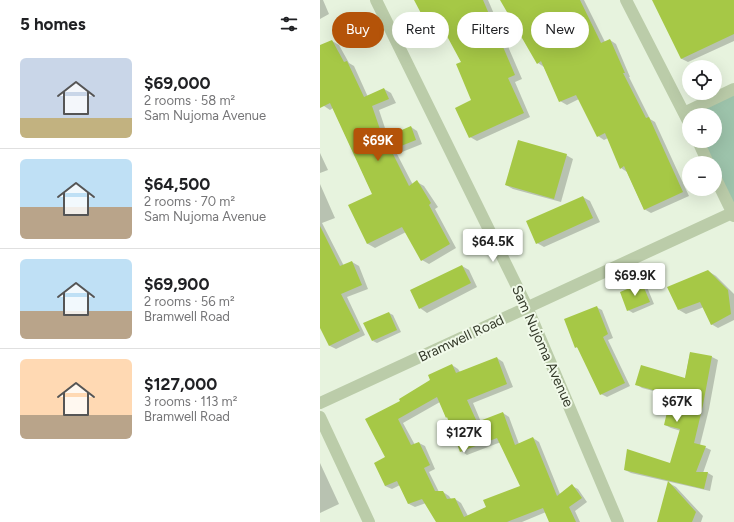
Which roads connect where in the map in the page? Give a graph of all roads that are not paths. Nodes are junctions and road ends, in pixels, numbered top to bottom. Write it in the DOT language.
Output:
graph roads {
  1 [pos="376,0"];
  2 [pos="626,0"];
  3 [pos="734,89"];
  4 [pos="703,108"];
  5 [pos="682,110"];
  6 [pos="722,192"];
  7 [pos="733,215"];
  8 [pos="527,307"];
  9 [pos="320,403"];
  10 [pos="320,417"];
  11 [pos="370,522"];
  12 [pos="618,522"];
  1 -- 8 [label="street, Sam Nujoma Avenue"];
  2 -- 5 [label="street"];
  3 -- 4 [label="street"];
  6 -- 7 [label="street"];
  7 -- 8 [label="street, Bramwell Road"];
  8 -- 9 [label="street, Bramwell Road"];
  8 -- 12 [label="street, Sam Nujoma Avenue"];
  10 -- 11 [label="street"];
}
